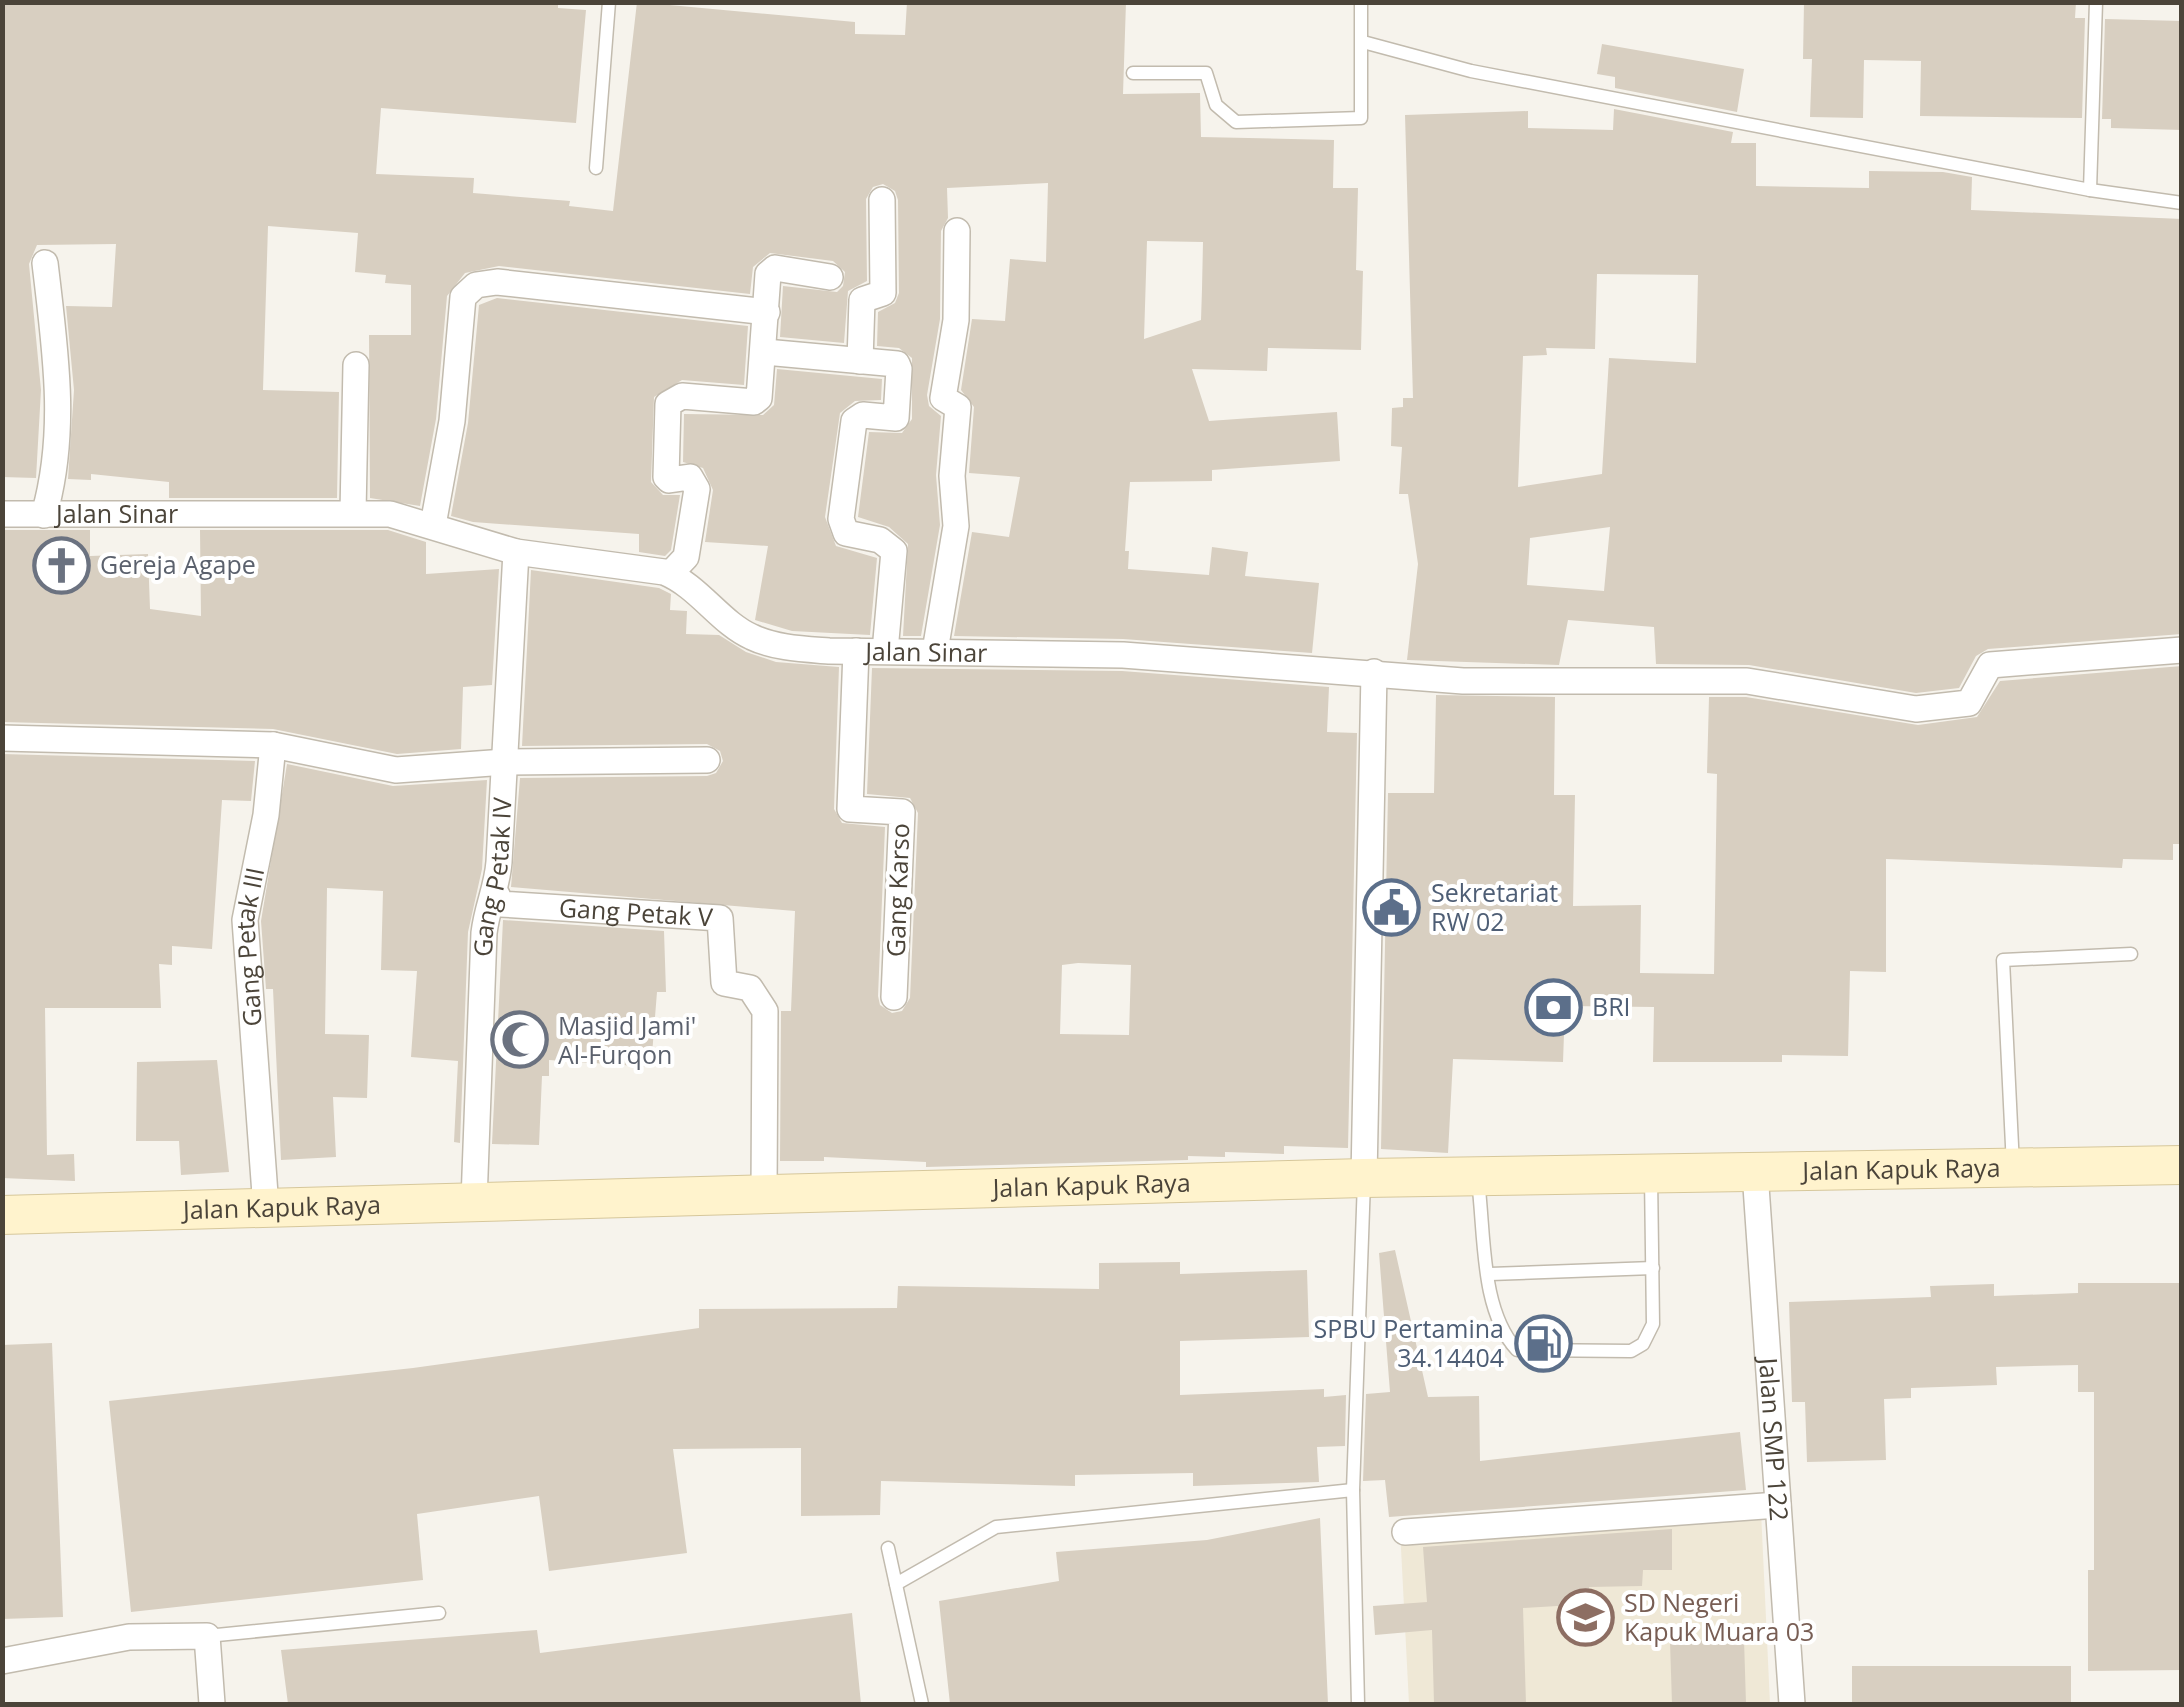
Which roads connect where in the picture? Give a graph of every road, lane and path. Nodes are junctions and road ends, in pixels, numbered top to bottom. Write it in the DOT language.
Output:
graph roads {
  1 [pos="608,2"];
  2 [pos="1360,2"];
  3 [pos="2096,2"];
  4 [pos="1363,42"];
  5 [pos="1133,73"];
  6 [pos="596,168"];
  7 [pos="2090,190"];
  8 [pos="882,200"];
  9 [pos="2182,204"];
  10 [pos="957,231"];
  11 [pos="45,264"];
  12 [pos="830,277"];
  13 [pos="767,312"];
  14 [pos="765,352"];
  15 [pos="860,361"];
  16 [pos="356,365"];
  17 [pos="353,512"];
  18 [pos="2,514"];
  19 [pos="44,515"];
  20 [pos="433,525"];
  21 [pos="516,552"];
  22 [pos="670,574"];
  23 [pos="884,650"];
  24 [pos="2182,650"];
  25 [pos="856,651"];
  26 [pos="936,651"];
  27 [pos="1374,672"];
  28 [pos="2,738"];
  29 [pos="272,745"];
  30 [pos="707,760"];
  31 [pos="504,762"];
  32 [pos="496,895"];
  33 [pos="2131,954"];
  34 [pos="894,998"];
  35 [pos="2182,1166"];
  36 [pos="2013,1168"];
  37 [pos="1755,1172"];
  38 [pos="1652,1174"];
  39 [pos="1478,1176"];
  40 [pos="1364,1178"];
  41 [pos="764,1194"];
  42 [pos="474,1200"];
  43 [pos="266,1208"];
  44 [pos="2,1216"];
  45 [pos="1653,1268"];
  46 [pos="1490,1274"];
  47 [pos="1353,1490"];
  48 [pos="1778,1505"];
  49 [pos="1405,1532"];
  50 [pos="888,1548"];
  51 [pos="896,1584"];
  52 [pos="439,1613"];
  53 [pos="206,1636"];
  54 [pos="2,1661"];
  55 [pos="212,1704"];
  56 [pos="922,1704"];
  57 [pos="1358,1704"];
  58 [pos="1792,1704"];
  1 -- 6 [label="lane"];
  2 -- 4 [label="lane"];
  3 -- 7 [label="lane"];
  4 -- 5 [label="lane"];
  4 -- 7 [label="lane"];
  7 -- 9 [label="lane"];
  8 -- 15 [label="street"];
  10 -- 26 [label="street"];
  11 -- 19 [label="street"];
  12 -- 13 [label="street"];
  13 -- 14 [label="street"];
  13 -- 20 [label="street"];
  14 -- 15 [label="street"];
  14 -- 22 [label="street"];
  15 -- 23 [label="street"];
  16 -- 17 [label="street"];
  17 -- 19 [label="street, Jalan Sinar"];
  17 -- 20 [label="street, Jalan Sinar"];
  18 -- 19 [label="street, Jalan Sinar"];
  20 -- 21 [label="street, Jalan Sinar"];
  21 -- 22 [label="street, Jalan Sinar"];
  21 -- 31 [label="street, Gang Petak IV"];
  22 -- 25 [label="street, Jalan Sinar"];
  23 -- 25 [label="street, Jalan Sinar"];
  23 -- 26 [label="street, Jalan Sinar"];
  24 -- 27 [label="street, Jalan Sinar"];
  25 -- 34 [label="street, Gang Karso"];
  26 -- 27 [label="street, Jalan Sinar"];
  27 -- 40 [label="street"];
  28 -- 29 [label="street"];
  29 -- 31 [label="street"];
  29 -- 43 [label="street, Gang Petak III"];
  30 -- 31 [label="street"];
  31 -- 32 [label="street, Gang Petak IV"];
  32 -- 41 [label="street, Gang Petak V"];
  32 -- 42 [label="street, Gang Petak IV"];
  33 -- 36 [label="lane"];
  35 -- 36 [label="main road, Jalan Kapuk Raya"];
  36 -- 37 [label="main road, Jalan Kapuk Raya"];
  37 -- 38 [label="main road, Jalan Kapuk Raya"];
  37 -- 48 [label="street, Jalan SMP 122"];
  38 -- 39 [label="main road, Jalan Kapuk Raya"];
  38 -- 45 [label="lane"];
  39 -- 40 [label="main road, Jalan Kapuk Raya"];
  39 -- 46 [label="lane"];
  40 -- 41 [label="main road, Jalan Kapuk Raya"];
  40 -- 47 [label="lane"];
  41 -- 42 [label="main road, Jalan Kapuk Raya"];
  42 -- 43 [label="main road, Jalan Kapuk Raya"];
  43 -- 44 [label="main road, Jalan Kapuk Raya"];
  45 -- 46 [label="lane"];
  45 -- 46 [label="lane"];
  47 -- 51 [label="lane"];
  47 -- 57 [label="lane"];
  48 -- 49 [label="street"];
  48 -- 58 [label="street, Jalan SMP 122"];
  50 -- 51 [label="lane"];
  51 -- 56 [label="lane"];
  52 -- 53 [label="lane"];
  53 -- 54 [label="street"];
  53 -- 55 [label="street"];
}
